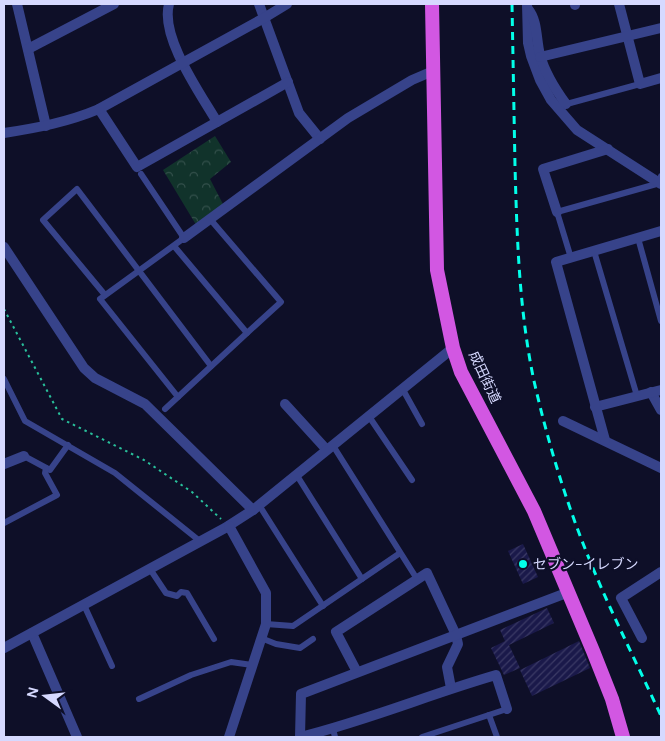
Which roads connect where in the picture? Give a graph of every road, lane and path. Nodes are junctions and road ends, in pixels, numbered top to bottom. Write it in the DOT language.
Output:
graph roads {
  1 [pos="17,4"];
  2 [pos="114,4"];
  3 [pos="169,4"];
  4 [pos="259,4"];
  5 [pos="287,4"];
  6 [pos="432,4"];
  7 [pos="619,4"];
  8 [pos="527,7"];
  9 [pos="264,18"];
  10 [pos="661,28"];
  11 [pos="628,37"];
  12 [pos="28,49"];
  13 [pos="540,56"];
  14 [pos="183,63"];
  15 [pos="433,71"];
  16 [pos="661,78"];
  17 [pos="288,82"];
  18 [pos="640,84"];
  19 [pos="561,105"];
  20 [pos="99,109"];
  21 [pos="217,122"];
  22 [pos="46,126"];
  23 [pos="4,133"];
  24 [pos="320,139"];
  25 [pos="608,150"];
  26 [pos="141,174"];
  27 [pos="661,181"];
  28 [pos="557,212"];
  29 [pos="210,219"];
  30 [pos="661,230"];
  31 [pos="184,238"];
  32 [pos="638,238"];
  33 [pos="174,246"];
  34 [pos="4,247"];
  35 [pos="594,251"];
  36 [pos="572,258"];
  37 [pos="139,271"];
  38 [pos="105,296"];
  39 [pos="4,309"];
  40 [pos="661,321"];
  41 [pos="247,333"];
  42 [pos="453,348"];
  43 [pos="211,366"];
  44 [pos="4,379"];
  45 [pos="402,388"];
  46 [pos="656,391"];
  47 [pos="637,396"];
  48 [pos="178,397"];
  49 [pos="285,404"];
  50 [pos="595,407"];
  51 [pos="165,409"];
  52 [pos="661,410"];
  53 [pos="368,415"];
  54 [pos="563,421"];
  55 [pos="422,424"];
  56 [pos="605,440"];
  57 [pos="68,445"];
  58 [pos="329,447"];
  59 [pos="24,456"];
  60 [pos="4,464"];
  61 [pos="46,468"];
  62 [pos="661,468"];
  63 [pos="296,474"];
  64 [pos="412,480"];
  65 [pos="256,507"];
  66 [pos="4,523"];
  67 [pos="228,526"];
  68 [pos="201,542"];
  69 [pos="400,553"];
  70 [pos="150,569"];
  71 [pos="661,572"];
  72 [pos="362,579"];
  73 [pos="417,579"];
  74 [pos="569,592"];
  75 [pos="84,605"];
  76 [pos="323,606"];
  77 [pos="266,624"];
  78 [pos="32,633"];
  79 [pos="456,634"];
  80 [pos="261,638"];
  81 [pos="642,638"];
  82 [pos="214,639"];
  83 [pos="313,639"];
  84 [pos="4,648"];
  85 [pos="252,664"];
  86 [pos="112,666"];
  87 [pos="357,672"];
  88 [pos="451,688"];
  89 [pos="139,699"];
  90 [pos="507,709"];
  91 [pos="490,715"];
  92 [pos="334,733"];
  93 [pos="77,737"];
  94 [pos="228,737"];
  95 [pos="300,737"];
  96 [pos="422,737"];
  97 [pos="497,737"];
  98 [pos="623,737"];
  1 -- 12 [label="street"];
  2 -- 12 [label="street"];
  3 -- 14 [label="street"];
  4 -- 9 [label="street"];
  5 -- 9 [label="street"];
  6 -- 15 [label="highway, 成田街道"];
  7 -- 11 [label="street"];
  8 -- 13 [label="street"];
  8 -- 19 [label="street"];
  9 -- 14 [label="street"];
  9 -- 17 [label="street"];
  10 -- 11 [label="street"];
  11 -- 13 [label="street"];
  11 -- 18 [label="street"];
  12 -- 22 [label="street"];
  13 -- 19 [label="street"];
  14 -- 20 [label="street"];
  14 -- 21 [label="street"];
  15 -- 24 [label="street"];
  15 -- 42 [label="highway, 成田街道"];
  16 -- 18 [label="street"];
  17 -- 21 [label="street"];
  17 -- 24 [label="street"];
  18 -- 19 [label="lane"];
  19 -- 25 [label="street"];
  20 -- 21 [label="street"];
  20 -- 22 [label="street"];
  22 -- 23 [label="street"];
  24 -- 29 [label="street"];
  25 -- 27 [label="street"];
  25 -- 28 [label="street"];
  26 -- 31 [label="lane"];
  27 -- 28 [label="lane"];
  28 -- 36 [label="lane"];
  29 -- 31 [label="street"];
  29 -- 41 [label="lane"];
  30 -- 32 [label="street"];
  31 -- 33 [label="lane"];
  32 -- 35 [label="street"];
  32 -- 40 [label="lane"];
  33 -- 37 [label="lane"];
  33 -- 41 [label="lane"];
  34 -- 65 [label="street"];
  35 -- 36 [label="street"];
  35 -- 47 [label="lane"];
  36 -- 50 [label="street"];
  37 -- 38 [label="lane"];
  37 -- 38 [label="lane"];
  37 -- 43 [label="lane"];
  38 -- 48 [label="lane"];
  39 -- 67 [label="path"];
  41 -- 43 [label="lane"];
  42 -- 45 [label="street"];
  42 -- 74 [label="highway, 成田街道"];
  43 -- 48 [label="lane"];
  44 -- 57 [label="lane"];
  45 -- 53 [label="street"];
  45 -- 55 [label="lane"];
  46 -- 47 [label="street"];
  46 -- 52 [label="street"];
  47 -- 50 [label="street"];
  48 -- 51 [label="lane"];
  49 -- 58 [label="street"];
  50 -- 56 [label="street"];
  53 -- 58 [label="street"];
  53 -- 64 [label="lane"];
  54 -- 56 [label="street"];
  56 -- 62 [label="street"];
  57 -- 61 [label="lane"];
  57 -- 68 [label="lane"];
  58 -- 63 [label="street"];
  58 -- 69 [label="lane"];
  59 -- 60 [label="street"];
  59 -- 61 [label="lane"];
  61 -- 66 [label="lane"];
  63 -- 65 [label="street"];
  63 -- 72 [label="lane"];
  65 -- 67 [label="street"];
  65 -- 76 [label="lane"];
  67 -- 68 [label="street"];
  67 -- 77 [label="street"];
  68 -- 70 [label="street"];
  69 -- 72 [label="lane"];
  69 -- 73 [label="lane"];
  70 -- 75 [label="street"];
  70 -- 82 [label="lane"];
  71 -- 81 [label="street"];
  72 -- 76 [label="lane"];
  73 -- 79 [label="street"];
  73 -- 87 [label="street"];
  74 -- 79 [label="street"];
  74 -- 98 [label="highway, 成田街道"];
  75 -- 78 [label="street"];
  75 -- 86 [label="lane"];
  76 -- 77 [label="lane"];
  77 -- 80 [label="street"];
  78 -- 84 [label="street"];
  78 -- 93 [label="street"];
  79 -- 87 [label="street"];
  79 -- 88 [label="street"];
  80 -- 83 [label="lane"];
  80 -- 85 [label="street"];
  85 -- 89 [label="lane"];
  85 -- 94 [label="street"];
  87 -- 95 [label="street"];
  88 -- 90 [label="street"];
  88 -- 92 [label="street"];
  90 -- 91 [label="lane"];
  91 -- 96 [label="lane"];
  91 -- 97 [label="lane"];
  92 -- 95 [label="street"];
}
